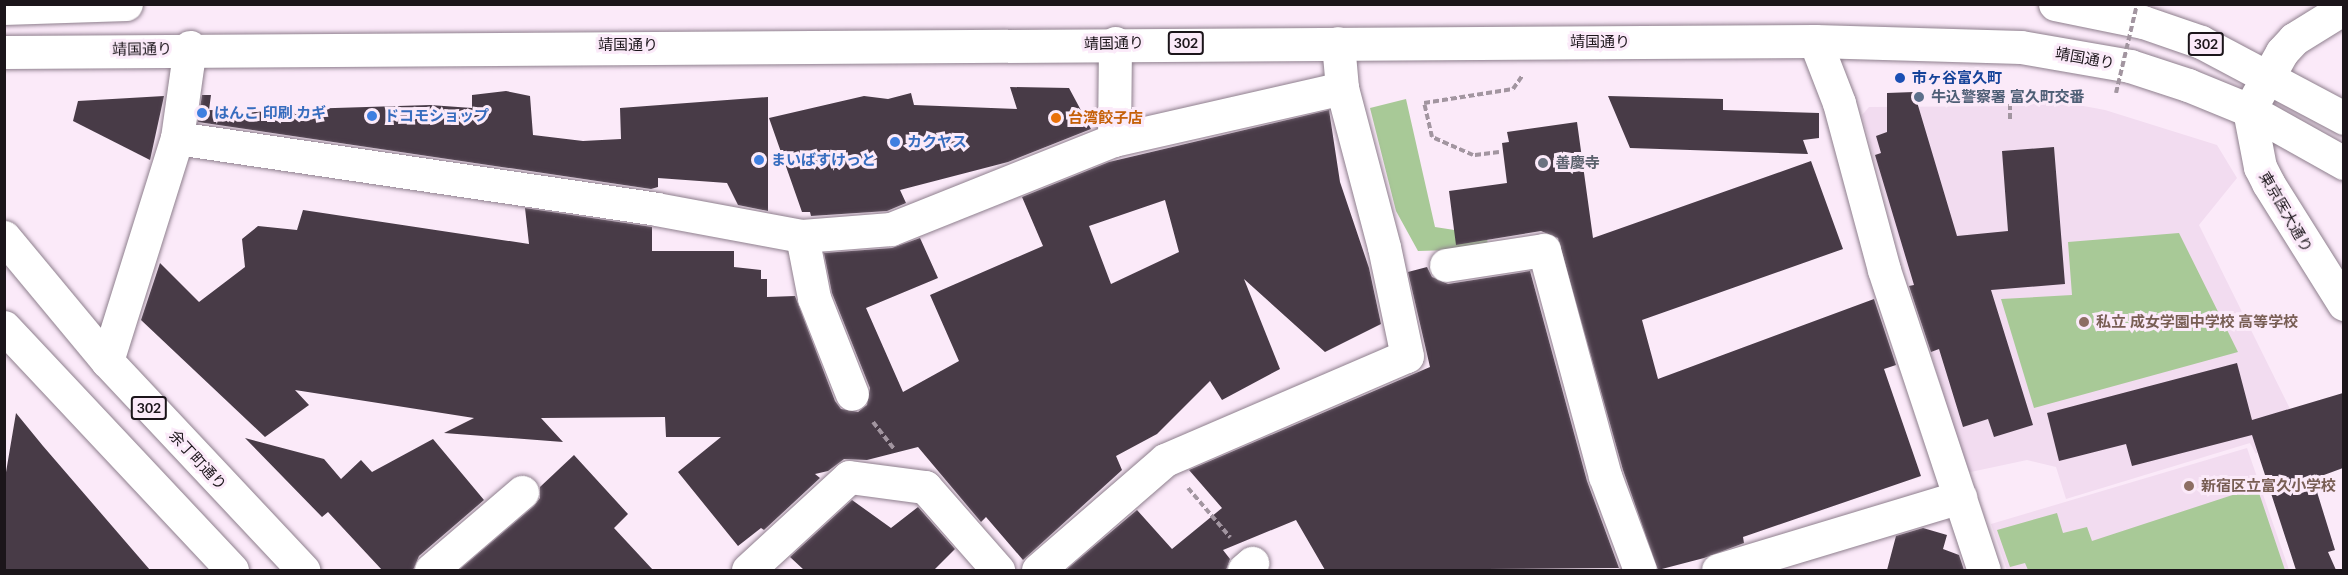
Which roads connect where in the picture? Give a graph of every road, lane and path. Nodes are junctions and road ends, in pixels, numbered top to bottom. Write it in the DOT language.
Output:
graph roads {
  1 [pos="126,4"];
  2 [pos="2055,4"];
  3 [pos="2137,4"];
  4 [pos="4,8"];
  5 [pos="2340,8"];
  6 [pos="1815,41"];
  7 [pos="1338,43"];
  8 [pos="1115,44"];
  9 [pos="190,47"];
  10 [pos="4,51"];
  11 [pos="1526,71"];
  12 [pos="2267,74"];
  13 [pos="1342,88"];
  14 [pos="2116,93"];
  15 [pos="2010,104"];
  16 [pos="2249,110"];
  17 [pos="2343,118"];
  18 [pos="2010,120"];
  19 [pos="177,138"];
  20 [pos="1114,140"];
  21 [pos="1499,152"];
  22 [pos="2343,163"];
  23 [pos="802,236"];
  24 [pos="4,237"];
  25 [pos="1446,265"];
  26 [pos="2343,304"];
  27 [pos="4,327"];
  28 [pos="107,361"];
  29 [pos="852,394"];
  30 [pos="1165,460"];
  31 [pos="925,487"];
  32 [pos="522,492"];
  33 [pos="1960,497"];
  34 [pos="1248,567"];
  35 [pos="232,570"];
  36 [pos="303,570"];
  37 [pos="431,570"];
  38 [pos="748,570"];
  39 [pos="998,570"];
  40 [pos="1038,570"];
  41 [pos="1640,570"];
  42 [pos="1718,570"];
  43 [pos="1984,570"];
  1 -- 4 [label="street"];
  2 -- 12 [label="street, 302"];
  3 -- 14 [label="path, bridge"];
  5 -- 12 [label="street"];
  6 -- 7 [label="street, 靖国通り / 302"];
  6 -- 16 [label="street, 靖国通り / 302"];
  6 -- 33 [label="street"];
  7 -- 8 [label="street, 靖国通り / 302"];
  7 -- 13 [label="street"];
  8 -- 9 [label="street, 靖国通り / 302"];
  8 -- 20 [label="street"];
  9 -- 10 [label="street, 靖国通り / 302"];
  9 -- 19 [label="street"];
  11 -- 21 [label="path"];
  12 -- 16 [label="street"];
  12 -- 17 [label="street, 302"];
  13 -- 20 [label="street"];
  13 -- 30 [label="street"];
  15 -- 18 [label="path"];
  16 -- 22 [label="street, 靖国通り / 302"];
  16 -- 26 [label="street, 東京医大通り"];
  19 -- 23 [label="street"];
  19 -- 28 [label="street"];
  20 -- 23 [label="street"];
  23 -- 29 [label="street"];
  24 -- 28 [label="street, 余丁町通り / 302"];
  25 -- 41 [label="street"];
  27 -- 35 [label="street"];
  28 -- 36 [label="street, 余丁町通り / 302"];
  29 -- 31 [label="path"];
  30 -- 34 [label="path"];
  30 -- 40 [label="street"];
  31 -- 38 [label="street"];
  31 -- 39 [label="street"];
  32 -- 37 [label="street"];
  33 -- 42 [label="street"];
  33 -- 43 [label="street"];
}
